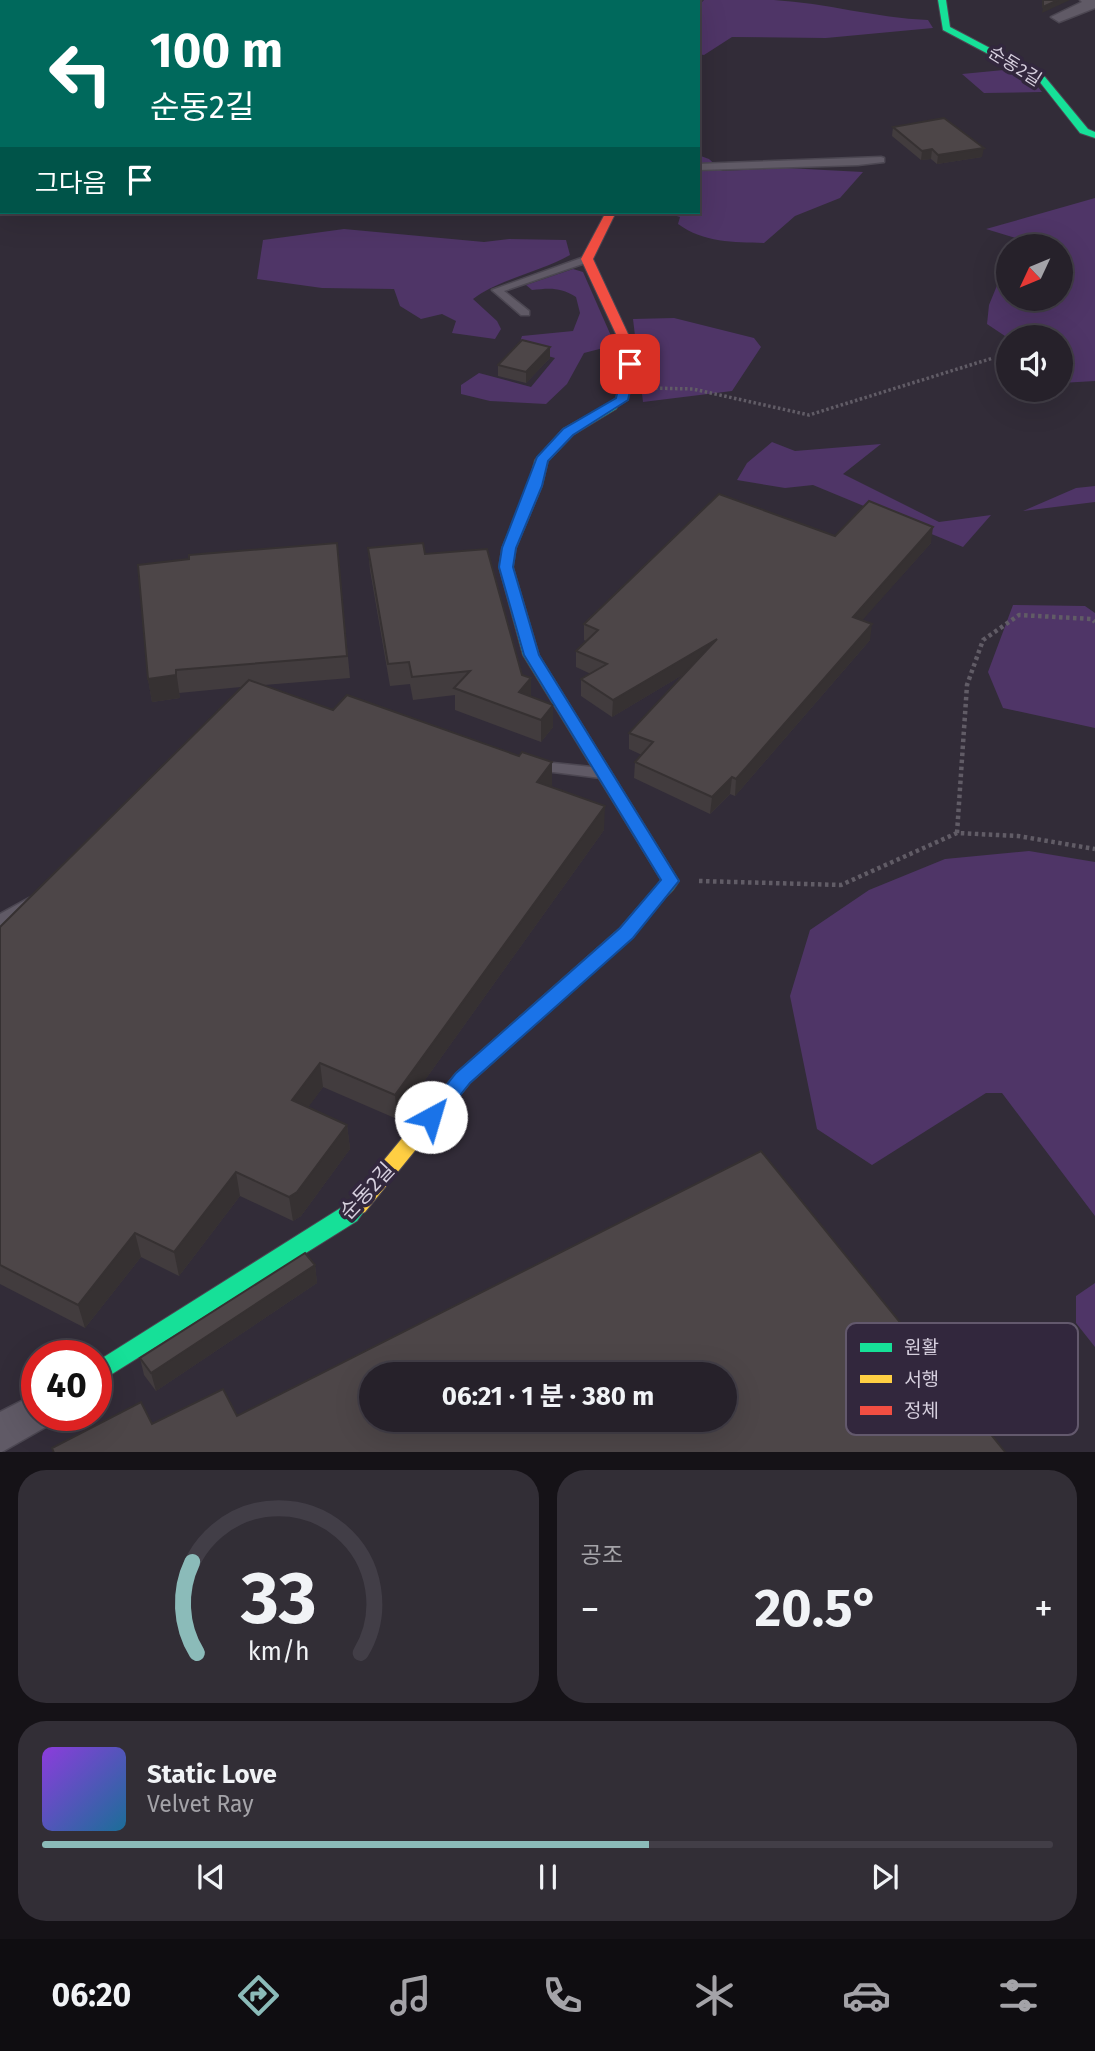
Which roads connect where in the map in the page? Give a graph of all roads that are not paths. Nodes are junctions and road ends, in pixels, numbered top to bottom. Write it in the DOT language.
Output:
graph roads {
  1 [pos="942,0"];
  2 [pos="1088,0"];
  3 [pos="1059,17"];
  4 [pos="1095,135"];
  5 [pos="881,160"];
  6 [pos="700,167"];
  7 [pos="610,214"];
  8 [pos="587,260"];
  9 [pos="526,313"];
  10 [pos="515,760"];
  11 [pos="606,773"];
  12 [pos="43,890"];
  13 [pos="0,921"];
  14 [pos="112,1364"];
  15 [pos="21,1421"];
  16 [pos="0,1434"];
  1 -- 4 [label="street, 순동2길"];
  2 -- 3 [label="street"];
  5 -- 6 [label="lane"];
  7 -- 8 [label="street"];
  8 -- 9 [label="lane"];
  8 -- 11 [label="street"];
  10 -- 11 [label="lane"];
  11 -- 14 [label="street, 순동2길"];
  12 -- 13 [label="lane"];
  15 -- 16 [label="street"];
}
